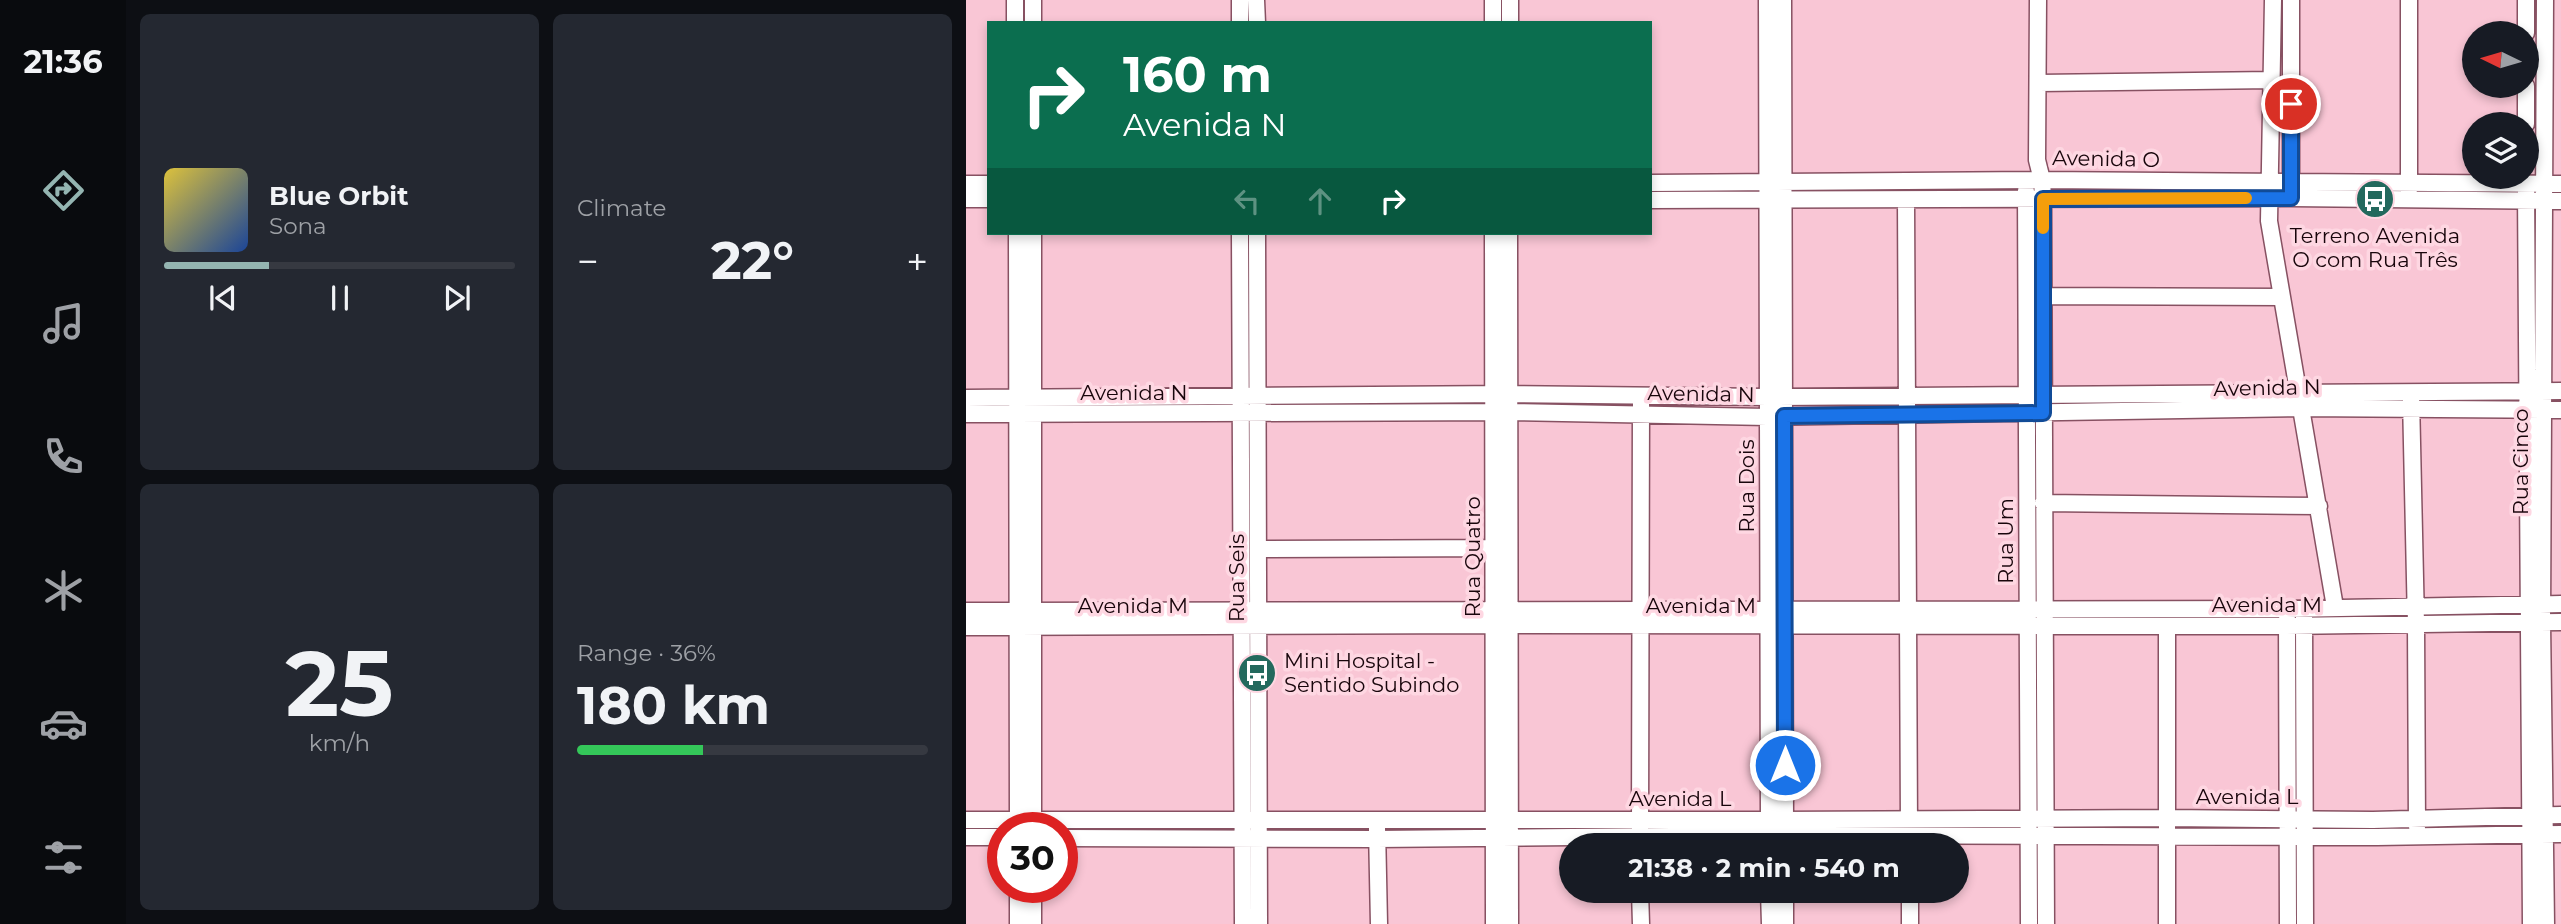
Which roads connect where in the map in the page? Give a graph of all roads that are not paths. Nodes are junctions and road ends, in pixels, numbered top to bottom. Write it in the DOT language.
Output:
graph roads {
  1 [pos="1015,0"];
  2 [pos="1033,0"];
  3 [pos="1240,0"];
  4 [pos="1256,0"];
  5 [pos="1493,0"];
  6 [pos="1510,0"];
  7 [pos="1767,0"];
  8 [pos="1783,0"];
  9 [pos="2038,0"];
  10 [pos="2273,0"];
  11 [pos="2291,0"];
  12 [pos="2409,0"];
  13 [pos="2526,0"];
  14 [pos="2545,0"];
  15 [pos="1015,21"];
  16 [pos="1033,21"];
  17 [pos="1240,21"];
  18 [pos="1256,21"];
  19 [pos="1493,21"];
  20 [pos="1510,21"];
  21 [pos="2526,21"];
  22 [pos="2272,79"];
  23 [pos="2039,83"];
  24 [pos="2034,180"];
  25 [pos="2409,181"];
  26 [pos="2462,181"];
  27 [pos="1652,183"];
  28 [pos="1775,183"];
  29 [pos="966,184"];
  30 [pos="987,184"];
  31 [pos="2561,184"];
  32 [pos="2526,189"];
  33 [pos="2539,189"];
  34 [pos="2269,190"];
  35 [pos="2291,190"];
  36 [pos="2544,192"];
  37 [pos="966,199"];
  38 [pos="987,199"];
  39 [pos="2025,199"];
  40 [pos="2043,199"];
  41 [pos="1652,200"];
  42 [pos="1775,200"];
  43 [pos="1906,200"];
  44 [pos="2409,200"];
  45 [pos="2526,201"];
  46 [pos="2561,201"];
  47 [pos="1017,235"];
  48 [pos="1033,235"];
  49 [pos="1241,235"];
  50 [pos="1257,235"];
  51 [pos="1493,235"];
  52 [pos="1509,235"];
  53 [pos="2043,296"];
  54 [pos="2282,297"];
  55 [pos="2411,391"];
  56 [pos="2534,391"];
  57 [pos="2561,391"];
  58 [pos="2035,394"];
  59 [pos="1501,395"];
  60 [pos="1641,396"];
  61 [pos="1907,396"];
  62 [pos="1250,397"];
  63 [pos="1776,397"];
  64 [pos="966,398"];
  65 [pos="2300,400"];
  66 [pos="1033,406"];
  67 [pos="1016,407"];
  68 [pos="2411,409"];
  69 [pos="2535,410"];
  70 [pos="2561,410"];
  71 [pos="1501,413"];
  72 [pos="2035,413"];
  73 [pos="966,414"];
  74 [pos="1251,414"];
  75 [pos="1641,414"];
  76 [pos="1907,415"];
  77 [pos="1775,417"];
  78 [pos="2043,503"];
  79 [pos="2319,506"];
  80 [pos="1502,548"];
  81 [pos="1258,549"];
  82 [pos="2561,604"];
  83 [pos="2535,605"];
  84 [pos="2414,606"];
  85 [pos="2335,607"];
  86 [pos="2036,609"];
  87 [pos="2295,609"];
  88 [pos="1908,610"];
  89 [pos="966,611"];
  90 [pos="1502,617"];
  91 [pos="1251,618"];
  92 [pos="1640,618"];
  93 [pos="1776,619"];
  94 [pos="1026,620"];
  95 [pos="2535,622"];
  96 [pos="2561,622"];
  97 [pos="2416,624"];
  98 [pos="2036,626"];
  99 [pos="2167,626"];
  100 [pos="2287,626"];
  101 [pos="2304,626"];
  102 [pos="966,627"];
  103 [pos="1908,627"];
  104 [pos="1026,812"];
  105 [pos="2545,816"];
  106 [pos="2167,818"];
  107 [pos="2296,818"];
  108 [pos="1502,819"];
  109 [pos="2037,819"];
  110 [pos="2417,819"];
  111 [pos="966,820"];
  112 [pos="987,821"];
  113 [pos="1251,821"];
  114 [pos="1377,821"];
  115 [pos="1078,823"];
  116 [pos="1631,833"];
  117 [pos="1640,833"];
  118 [pos="1777,833"];
  119 [pos="1909,833"];
  120 [pos="1918,833"];
  121 [pos="2545,834"];
  122 [pos="1559,836"];
  123 [pos="1969,836"];
  124 [pos="2167,836"];
  125 [pos="966,837"];
  126 [pos="987,837"];
  127 [pos="1502,837"];
  128 [pos="2028,837"];
  129 [pos="2045,837"];
  130 [pos="2296,837"];
  131 [pos="2417,837"];
  132 [pos="1078,838"];
  133 [pos="1251,838"];
  134 [pos="1377,839"];
  135 [pos="1018,903"];
  136 [pos="1033,903"];
  137 [pos="1640,903"];
  138 [pos="1769,903"];
  139 [pos="1785,903"];
  140 [pos="1910,903"];
  141 [pos="1018,924"];
  142 [pos="1033,924"];
  143 [pos="1243,924"];
  144 [pos="1259,924"];
  145 [pos="1379,924"];
  146 [pos="1494,924"];
  147 [pos="1510,924"];
  148 [pos="1641,924"];
  149 [pos="1770,924"];
  150 [pos="1785,924"];
  151 [pos="1910,924"];
  152 [pos="2029,924"];
  153 [pos="2046,924"];
  154 [pos="2167,924"];
  155 [pos="2288,924"];
  156 [pos="2305,924"];
  157 [pos="2531,924"];
  158 [pos="2546,924"];
  1 -- 15 [label="street"];
  2 -- 16 [label="street"];
  3 -- 17 [label="street"];
  4 -- 18 [label="street"];
  5 -- 19 [label="street"];
  6 -- 20 [label="street"];
  7 -- 28 [label="street, Rua Dois"];
  8 -- 28 [label="street, Rua Dois"];
  9 -- 23 [label="street, Rua Um"];
  10 -- 22 [label="street"];
  11 -- 35 [label="street"];
  12 -- 25 [label="street"];
  13 -- 21 [label="street"];
  14 -- 36 [label="street, Rua Cinco"];
  22 -- 23 [label="street"];
  22 -- 34 [label="street"];
  23 -- 24 [label="street, Rua Um"];
  24 -- 28 [label="street, Avenida O"];
  24 -- 34 [label="street, Avenida O"];
  24 -- 39 [label="street, Rua Um"];
  24 -- 40 [label="street, Rua Um"];
  25 -- 26 [label="street, Avenida O"];
  25 -- 35 [label="street, Avenida O"];
  25 -- 44 [label="street"];
  27 -- 28 [label="street, Avenida O"];
  28 -- 42 [label="street, Rua Dois"];
  29 -- 30 [label="street"];
  31 -- 36 [label="street, Avenida O"];
  32 -- 45 [label="street, Rua Cinco"];
  33 -- 36 [label="street, Avenida O"];
  34 -- 35 [label="street, Avenida O"];
  34 -- 40 [label="street, Avenida O"];
  34 -- 54 [label="street"];
  35 -- 44 [label="street, Avenida O"];
  36 -- 45 [label="street, Avenida O"];
  36 -- 46 [label="street, Avenida O"];
  36 -- 56 [label="street, Rua Cinco"];
  37 -- 38 [label="street"];
  39 -- 40 [label="street, Avenida O"];
  39 -- 43 [label="street, Avenida O"];
  39 -- 58 [label="street, Rua Um"];
  40 -- 53 [label="street, Rua Um"];
  41 -- 42 [label="street, Avenida O"];
  42 -- 43 [label="street, Avenida O"];
  42 -- 63 [label="street, Rua Dois"];
  43 -- 61 [label="street"];
  44 -- 45 [label="street, Avenida O"];
  45 -- 56 [label="street, Rua Cinco"];
  47 -- 67 [label="street"];
  48 -- 66 [label="street"];
  49 -- 62 [label="street, Rua Seis"];
  50 -- 62 [label="street, Rua Seis"];
  51 -- 59 [label="street, Rua Quatro"];
  52 -- 59 [label="street, Rua Quatro"];
  53 -- 54 [label="street"];
  53 -- 58 [label="street, Rua Um"];
  54 -- 65 [label="street"];
  55 -- 56 [label="street, Avenida N"];
  55 -- 65 [label="street, Avenida N"];
  55 -- 68 [label="street"];
  56 -- 57 [label="street, Avenida N"];
  56 -- 69 [label="street, Rua Cinco"];
  58 -- 61 [label="street, Avenida N"];
  58 -- 65 [label="street, Avenida N"];
  58 -- 72 [label="street, Rua Um"];
  59 -- 60 [label="street, Avenida N"];
  59 -- 62 [label="street, Avenida N"];
  59 -- 71 [label="street, Rua Quatro"];
  60 -- 63 [label="street, Avenida N"];
  60 -- 75 [label="street"];
  61 -- 63 [label="street, Avenida N"];
  61 -- 76 [label="street"];
  62 -- 66 [label="street, Avenida N"];
  62 -- 74 [label="street, Rua Seis"];
  63 -- 77 [label="street, Rua Dois"];
  64 -- 67 [label="street, Avenida N"];
  65 -- 68 [label="street, Avenida N"];
  65 -- 72 [label="street, Avenida N"];
  65 -- 79 [label="street"];
  66 -- 67 [label="street, Avenida N"];
  66 -- 74 [label="street, Avenida N"];
  66 -- 94 [label="street"];
  67 -- 73 [label="street, Avenida N"];
  67 -- 94 [label="street"];
  68 -- 69 [label="street, Avenida N"];
  68 -- 84 [label="street"];
  69 -- 70 [label="street, Avenida N"];
  69 -- 83 [label="street, Rua Cinco"];
  71 -- 74 [label="street, Avenida N"];
  71 -- 75 [label="street, Avenida N"];
  71 -- 80 [label="street, Rua Quatro"];
  72 -- 76 [label="street, Avenida N"];
  72 -- 78 [label="street, Rua Um"];
  72 -- 86 [label="street, Rua Um"];
  74 -- 81 [label="street, Rua Seis"];
  74 -- 91 [label="street, Rua Seis"];
  75 -- 77 [label="street, Avenida N"];
  75 -- 92 [label="street"];
  76 -- 77 [label="street, Avenida N"];
  76 -- 88 [label="street"];
  77 -- 93 [label="street, Rua Dois"];
  78 -- 79 [label="street"];
  78 -- 86 [label="street, Rua Um"];
  79 -- 85 [label="street"];
  80 -- 81 [label="street"];
  80 -- 90 [label="street, Rua Quatro"];
  81 -- 91 [label="street, Rua Seis"];
  82 -- 83 [label="street, Avenida M"];
  83 -- 84 [label="street, Avenida M"];
  83 -- 95 [label="street, Rua Cinco"];
  84 -- 85 [label="street, Avenida M"];
  84 -- 97 [label="street"];
  85 -- 87 [label="street, Avenida M"];
  86 -- 87 [label="street, Avenida M"];
  86 -- 88 [label="street, Avenida M"];
  86 -- 98 [label="street, Rua Um"];
  87 -- 100 [label="street"];
  87 -- 101 [label="street"];
  88 -- 93 [label="street, Avenida M"];
  88 -- 103 [label="street"];
  89 -- 94 [label="street, Avenida M"];
  90 -- 91 [label="street, Avenida M"];
  90 -- 92 [label="street, Avenida M"];
  90 -- 108 [label="street, Rua Quatro"];
  91 -- 94 [label="street, Avenida M"];
  91 -- 113 [label="street, Rua Seis"];
  92 -- 93 [label="street, Avenida M"];
  92 -- 117 [label="street"];
  93 -- 103 [label="street, Avenida M"];
  93 -- 118 [label="street, Rua Dois"];
  94 -- 102 [label="street, Avenida M"];
  94 -- 104 [label="street"];
  95 -- 96 [label="street, Avenida M"];
  95 -- 97 [label="street, Avenida M"];
  95 -- 105 [label="street, Rua Cinco"];
  97 -- 101 [label="street, Avenida M"];
  97 -- 110 [label="street"];
  98 -- 99 [label="street, Avenida M"];
  98 -- 103 [label="street, Avenida M"];
  98 -- 109 [label="street, Rua Um"];
  99 -- 100 [label="street, Avenida M"];
  99 -- 106 [label="street"];
  100 -- 101 [label="street, Avenida M"];
  100 -- 107 [label="street"];
  101 -- 107 [label="street"];
  103 -- 119 [label="street"];
  105 -- 110 [label="street, Avenida L"];
  105 -- 121 [label="street, Rua Cinco"];
  106 -- 107 [label="street, Avenida L"];
  106 -- 109 [label="street, Avenida L"];
  106 -- 124 [label="street"];
  107 -- 110 [label="street, Avenida L"];
  107 -- 130 [label="street"];
  108 -- 114 [label="street, Avenida L"];
  108 -- 116 [label="street, Avenida L"];
  108 -- 127 [label="street, Rua Quatro"];
  109 -- 120 [label="street, Avenida L"];
  109 -- 128 [label="street, Rua Um"];
  109 -- 129 [label="street, Rua Um"];
  110 -- 131 [label="street"];
  111 -- 112 [label="street, Avenida L"];
  113 -- 114 [label="street, Avenida L"];
  113 -- 115 [label="street, Avenida L"];
  113 -- 133 [label="street, Rua Seis"];
  114 -- 134 [label="street"];
  121 -- 131 [label="street, Avenida L"];
  121 -- 157 [label="street, Rua Cinco"];
  121 -- 158 [label="street, Rua Cinco"];
  122 -- 127 [label="street, Avenida L"];
  123 -- 128 [label="street, Avenida L"];
  124 -- 129 [label="street, Avenida L"];
  124 -- 130 [label="street, Avenida L"];
  124 -- 154 [label="street"];
  125 -- 126 [label="street"];
  127 -- 134 [label="street, Avenida L"];
  127 -- 146 [label="street, Rua Quatro"];
  127 -- 147 [label="street, Rua Quatro"];
  128 -- 129 [label="street, Avenida L"];
  128 -- 152 [label="street, Rua Um"];
  129 -- 153 [label="street, Rua Um"];
  130 -- 131 [label="street, Avenida L"];
  130 -- 155 [label="street"];
  130 -- 156 [label="street"];
  132 -- 133 [label="street, Avenida L"];
  133 -- 134 [label="street, Avenida L"];
  133 -- 143 [label="street, Rua Seis"];
  133 -- 144 [label="street, Rua Seis"];
  134 -- 145 [label="street"];
  135 -- 141 [label="street"];
  136 -- 142 [label="street"];
  137 -- 148 [label="street"];
  138 -- 149 [label="street"];
  139 -- 150 [label="street"];
  140 -- 151 [label="street"];
}
